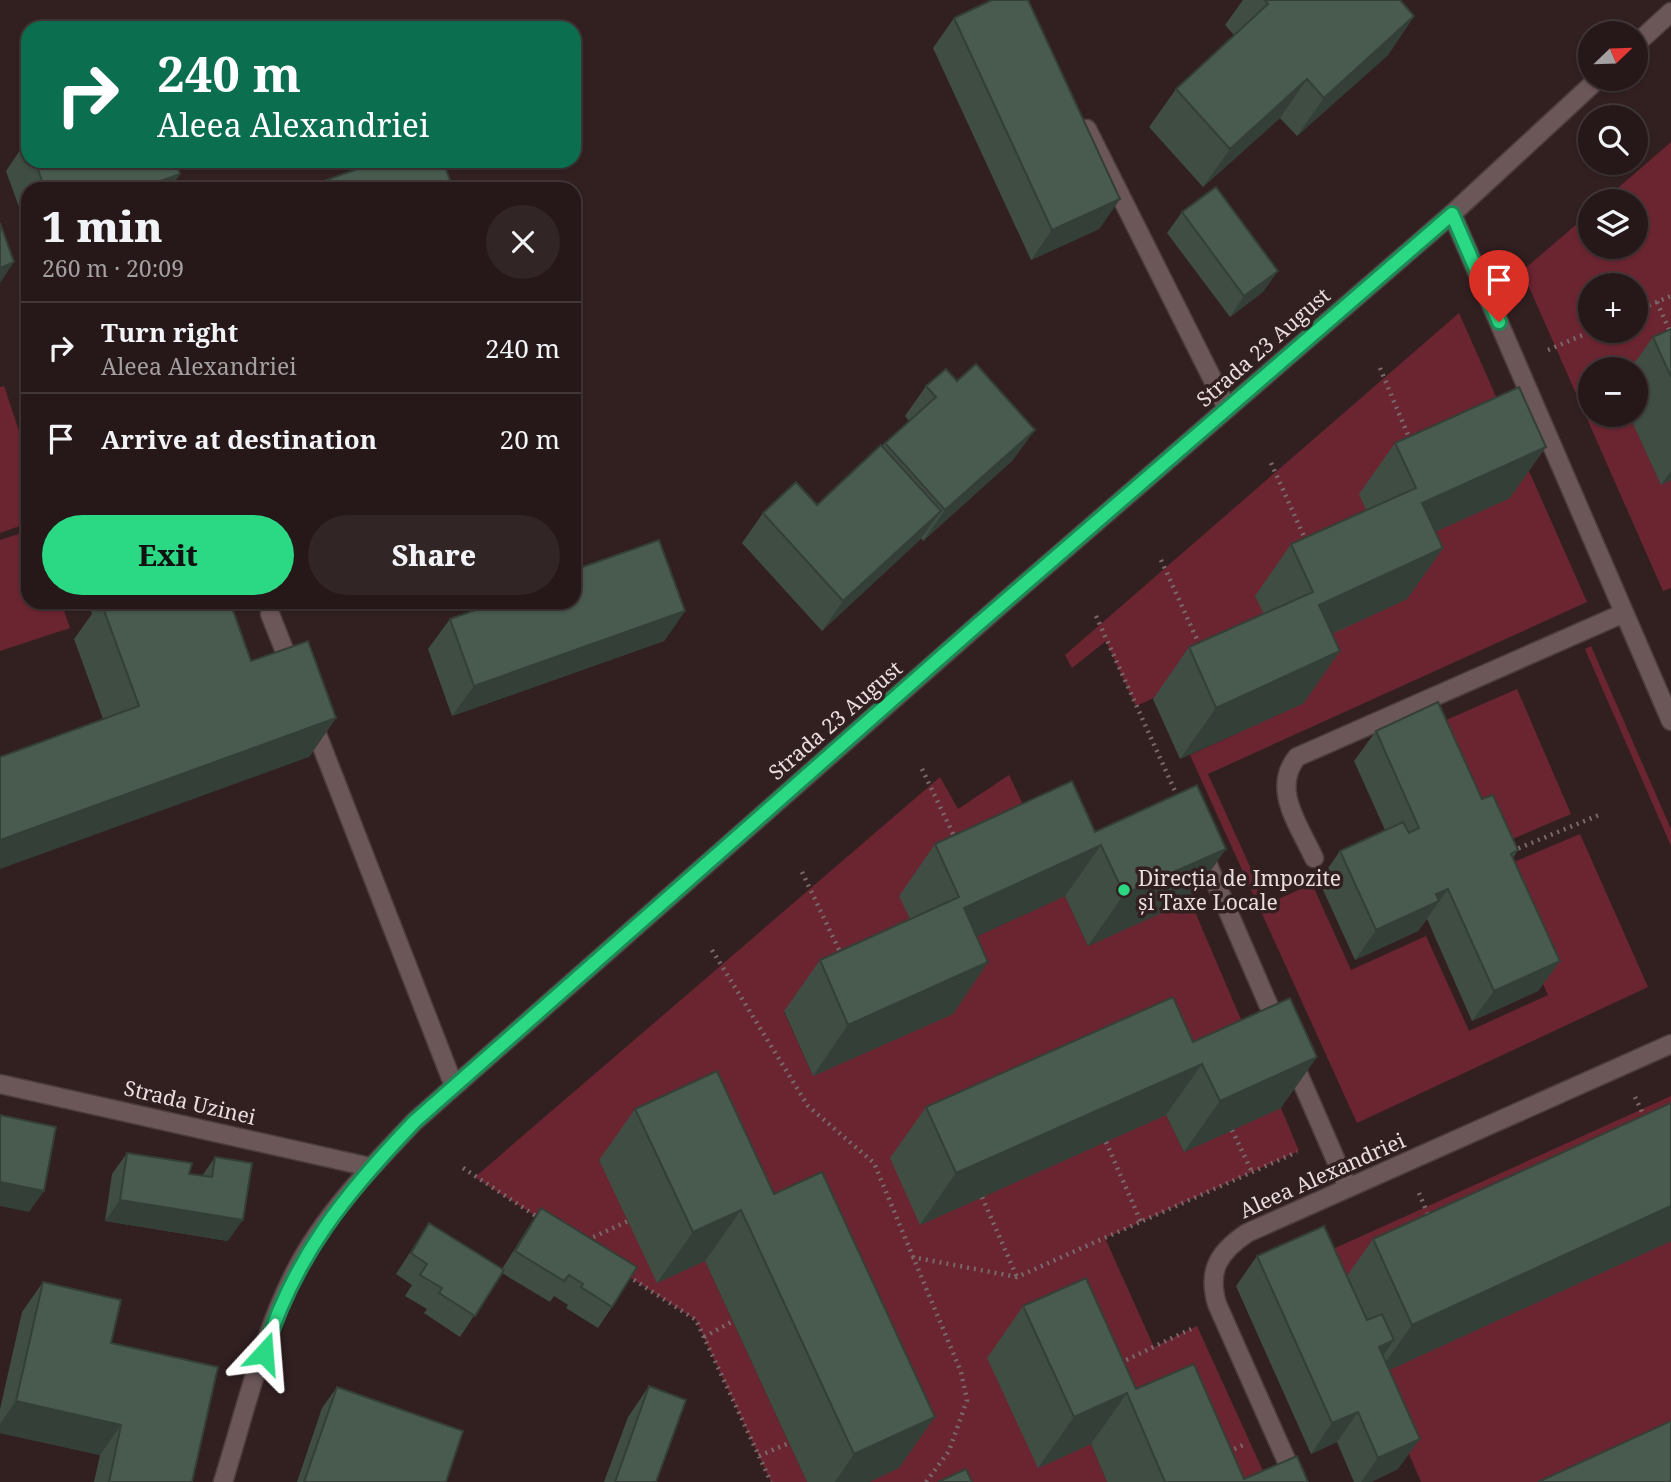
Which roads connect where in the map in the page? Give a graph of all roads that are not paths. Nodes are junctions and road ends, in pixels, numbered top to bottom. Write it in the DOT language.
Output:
graph roads {
  1 [pos="1671,12"];
  2 [pos="1648,33"];
  3 [pos="1585,91"];
  4 [pos="1082,120"];
  5 [pos="1452,214"];
  6 [pos="1227,408"];
  7 [pos="1624,613"];
  8 [pos="271,614"];
  9 [pos="1671,721"];
  10 [pos="1186,814"];
  11 [pos="1314,858"];
  12 [pos="1671,1044"];
  13 [pos="0,1084"];
  14 [pos="454,1086"];
  15 [pos="370,1167"];
  16 [pos="1348,1188"];
  17 [pos="223,1482"];
  18 [pos="1296,1482"];
  1 -- 2 [label="street"];
  3 -- 5 [label="street, Strada 23 August"];
  4 -- 6 [label="street"];
  5 -- 6 [label="street, Strada 23 August"];
  5 -- 7 [label="street"];
  6 -- 14 [label="street, Strada 23 August"];
  7 -- 9 [label="street"];
  7 -- 11 [label="street"];
  8 -- 14 [label="street"];
  10 -- 16 [label="street"];
  12 -- 16 [label="street, Aleea Alexandriei"];
  13 -- 15 [label="street, Strada Uzinei"];
  14 -- 15 [label="street, Strada 23 August"];
  15 -- 17 [label="street, Strada 23 August"];
  16 -- 18 [label="street, Aleea Alexandriei"];
}
